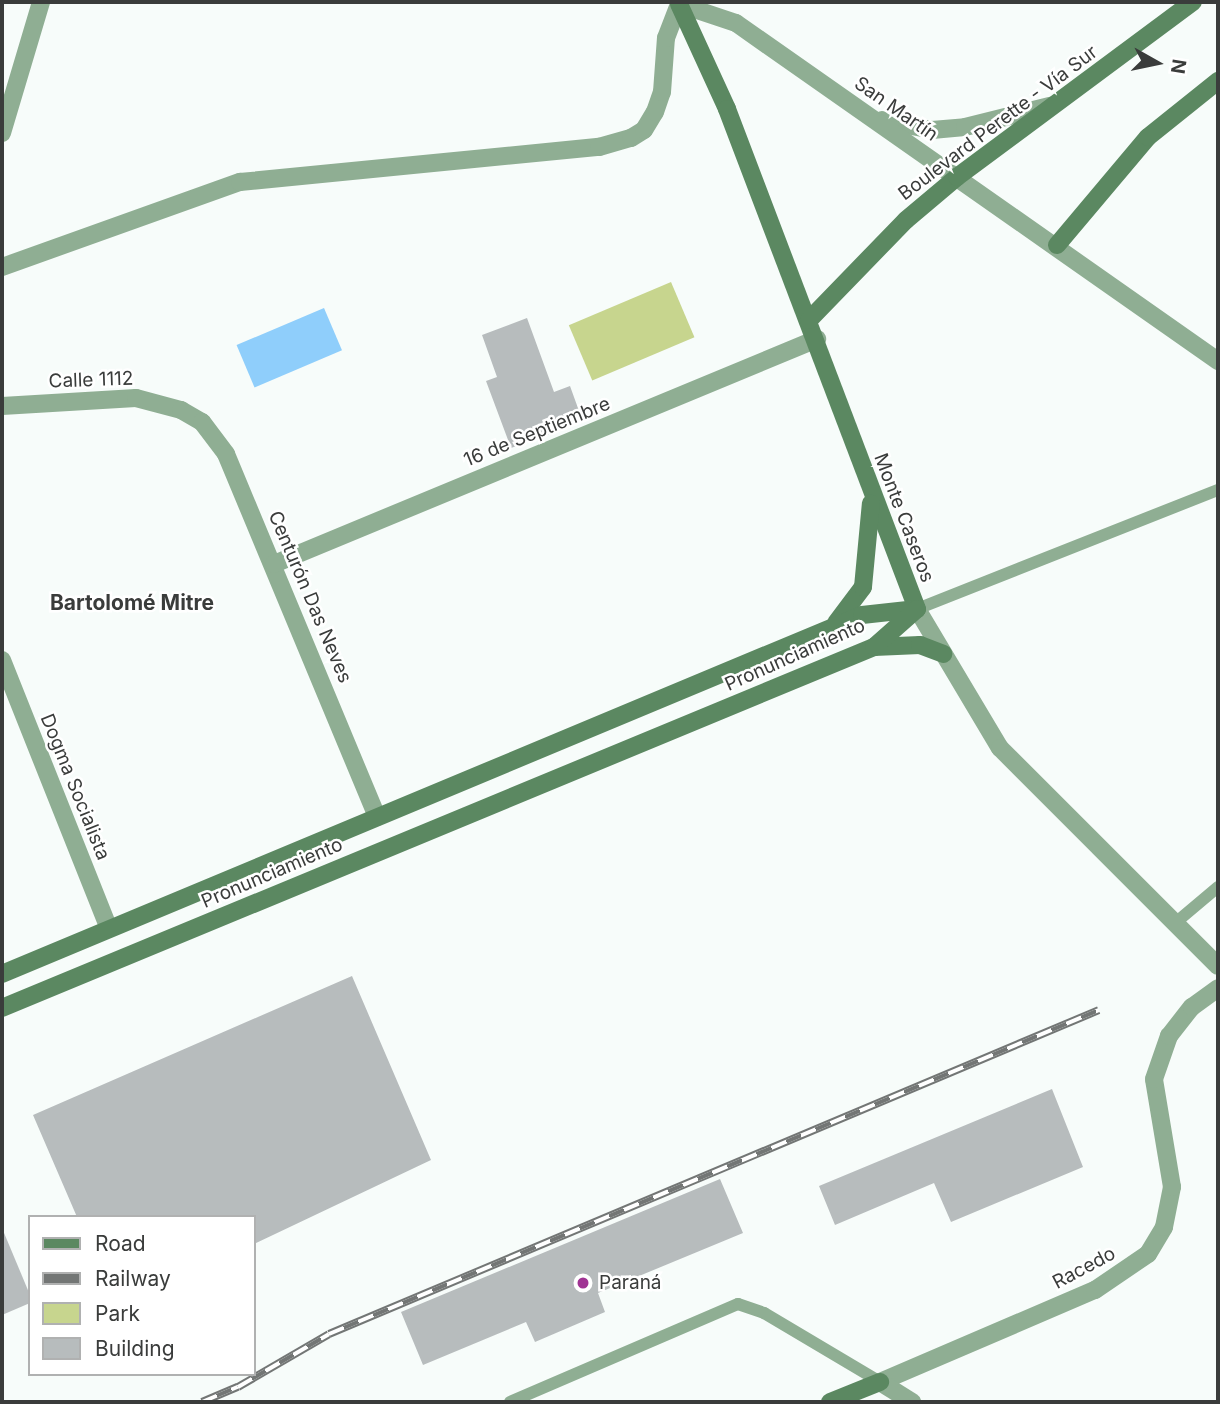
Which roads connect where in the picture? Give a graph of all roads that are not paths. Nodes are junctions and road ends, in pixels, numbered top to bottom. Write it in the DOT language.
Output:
graph roads {
  1 [pos="41,2"];
  2 [pos="677,2"];
  3 [pos="1193,2"];
  4 [pos="1218,81"];
  5 [pos="1053,105"];
  6 [pos="871,117"];
  7 [pos="2,133"];
  8 [pos="957,177"];
  9 [pos="1057,246"];
  10 [pos="2,267"];
  11 [pos="809,320"];
  12 [pos="817,339"];
  13 [pos="1218,361"];
  14 [pos="2,406"];
  15 [pos="181,410"];
  16 [pos="1218,490"];
  17 [pos="871,493"];
  18 [pos="274,564"];
  19 [pos="917,609"];
  20 [pos="831,628"];
  21 [pos="874,647"];
  22 [pos="943,654"];
  23 [pos="2,660"];
  24 [pos="377,817"];
  25 [pos="1218,887"];
  26 [pos="1174,925"];
  27 [pos="109,929"];
  28 [pos="1218,966"];
  29 [pos="2,974"];
  30 [pos="1218,988"];
  31 [pos="2,1008"];
  32 [pos="880,1382"];
  33 [pos="510,1402"];
  34 [pos="830,1402"];
  35 [pos="912,1402"];
  1 -- 7 [label="street"];
  2 -- 6 [label="street, San Martín"];
  2 -- 10 [label="street"];
  2 -- 11 [label="main road, Monte Caseros"];
  3 -- 5 [label="main road, Boulevard Perette - Vía Sur"];
  4 -- 9 [label="main road"];
  5 -- 6 [label="street"];
  5 -- 8 [label="main road, Boulevard Perette - Vía Sur"];
  6 -- 8 [label="street, San Martín"];
  8 -- 9 [label="street, San Martín"];
  8 -- 11 [label="main road, Boulevard Perette - Vía Sur"];
  9 -- 13 [label="street, San Martín"];
  11 -- 12 [label="main road, Monte Caseros"];
  12 -- 17 [label="main road, Monte Caseros"];
  12 -- 18 [label="street, 16 de Septiembre"];
  14 -- 15 [label="street, Calle 1112"];
  15 -- 18 [label="street, Centurón Das Neves"];
  16 -- 19 [label="lane"];
  17 -- 19 [label="main road, Monte Caseros"];
  17 -- 20 [label="main road"];
  18 -- 24 [label="street, Centurón Das Neves"];
  19 -- 20 [label="main road, Pronunciamiento"];
  19 -- 21 [label="main road, Pronunciamiento"];
  19 -- 22 [label="street, Monte Caseros"];
  20 -- 24 [label="main road, Pronunciamiento"];
  21 -- 22 [label="main road"];
  21 -- 31 [label="main road, Pronunciamiento"];
  22 -- 26 [label="street, Monte Caseros"];
  23 -- 27 [label="street, Dogma Socialista"];
  24 -- 27 [label="main road, Pronunciamiento"];
  25 -- 26 [label="lane"];
  26 -- 28 [label="street, Monte Caseros"];
  27 -- 29 [label="main road, Pronunciamiento"];
  30 -- 32 [label="street, Racedo"];
  32 -- 33 [label="lane"];
  32 -- 34 [label="main road"];
  32 -- 35 [label="street"];
}
